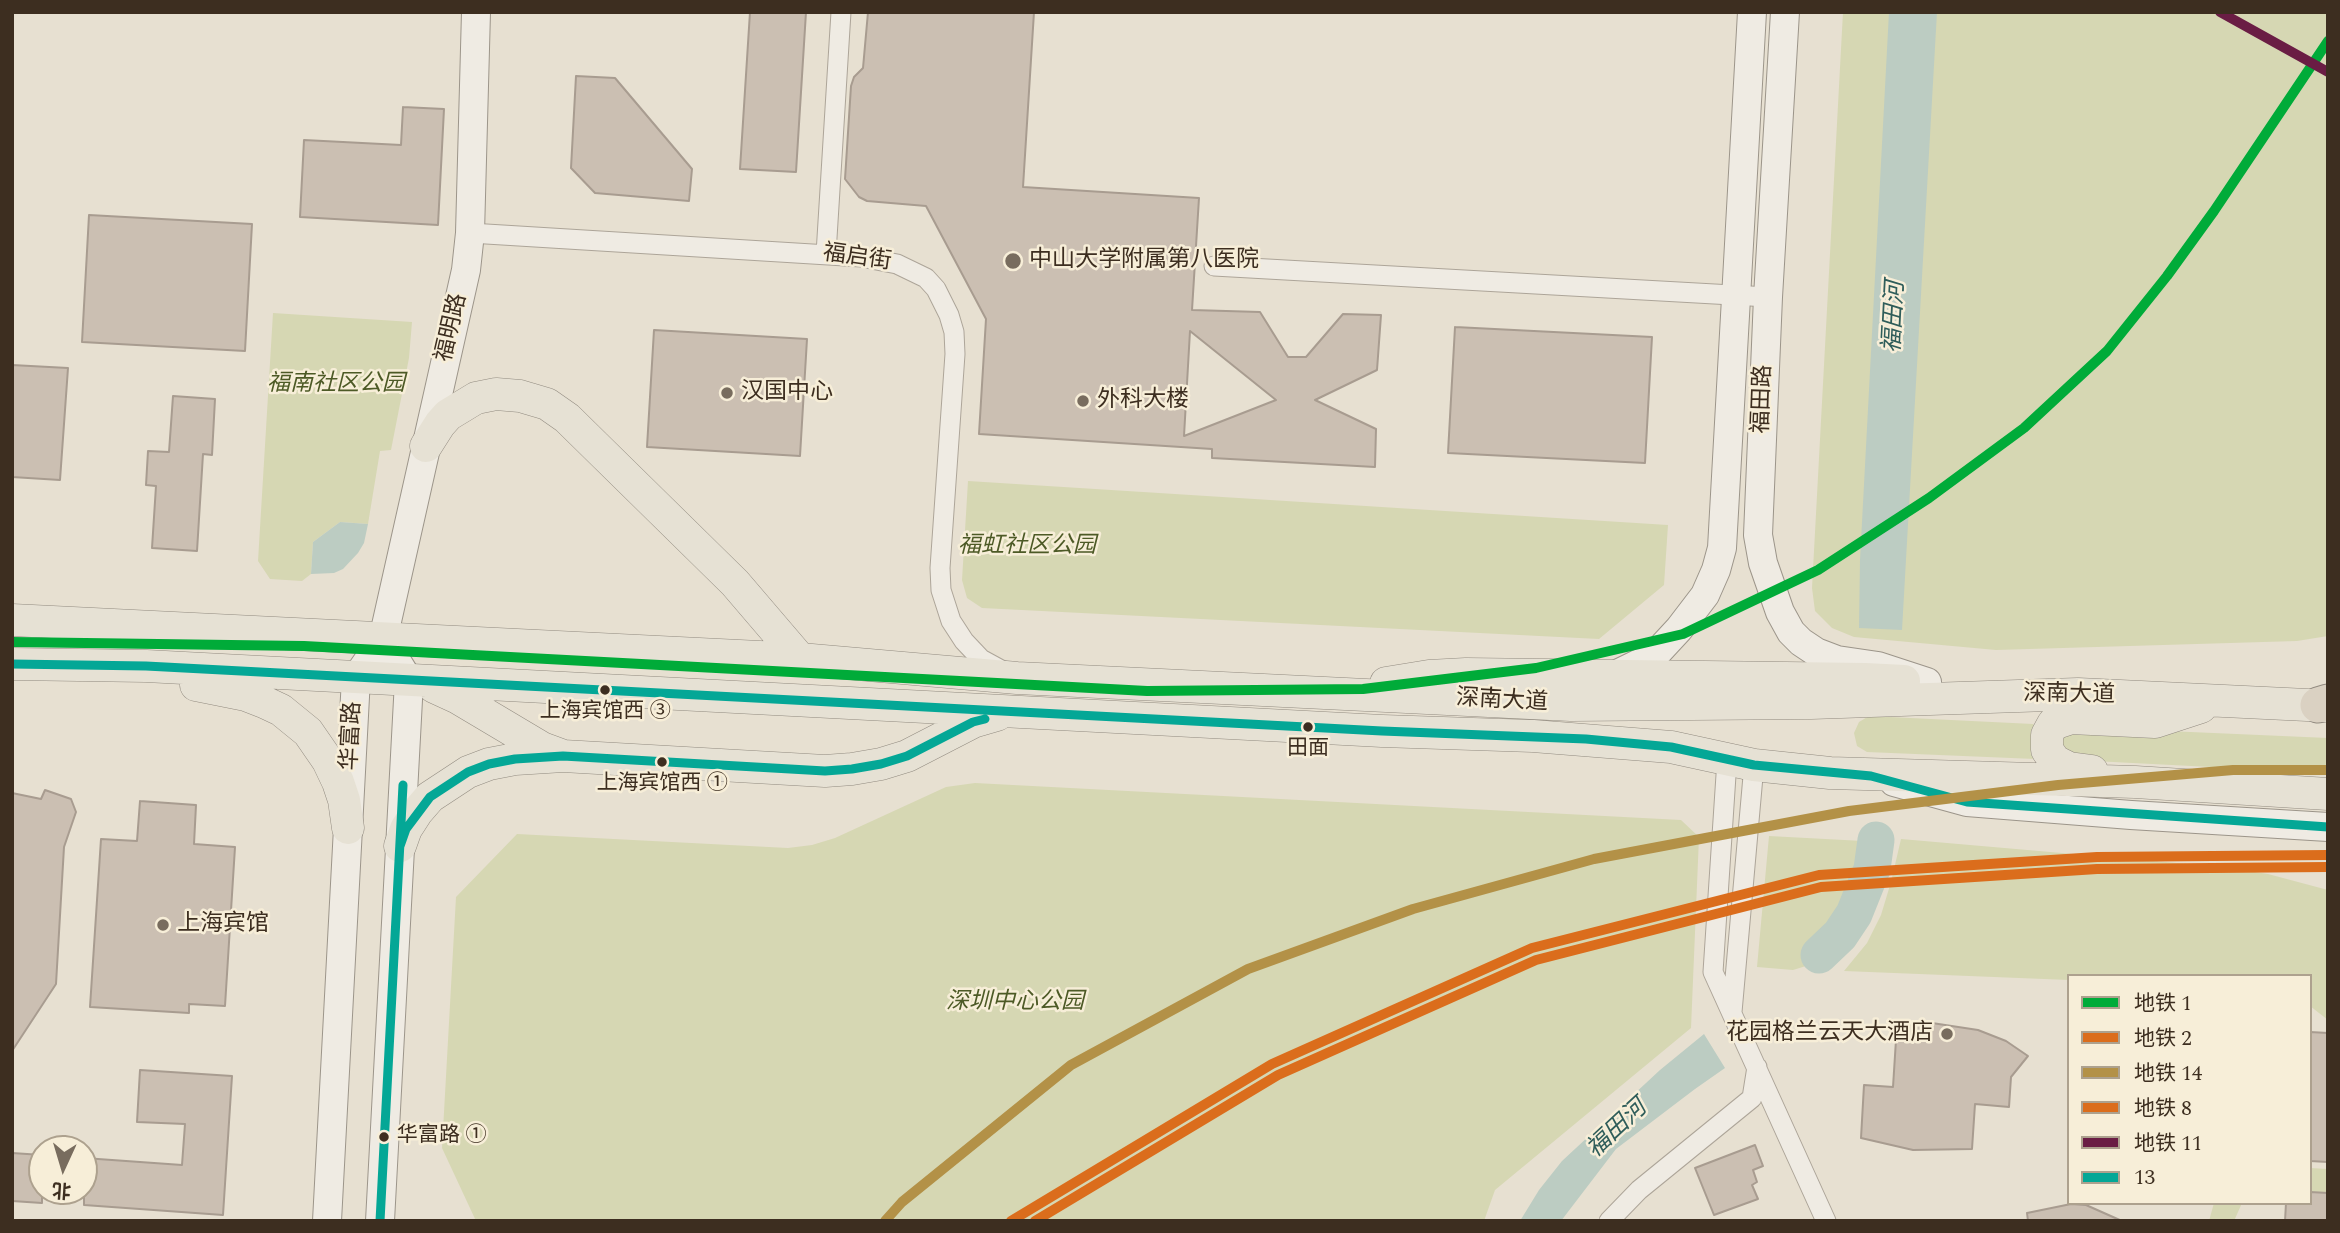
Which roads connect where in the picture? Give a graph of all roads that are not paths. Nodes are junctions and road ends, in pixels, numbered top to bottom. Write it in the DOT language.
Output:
graph roads {
  1 [pos="476,12"];
  2 [pos="841,12"];
  3 [pos="1752,12"];
  4 [pos="1785,12"];
  5 [pos="470,233"];
  6 [pos="826,254"];
  7 [pos="1214,266"];
  8 [pos="1737,296"];
  9 [pos="1768,298"];
  10 [pos="426,446"];
  11 [pos="12,620"];
  12 [pos="383,639"];
  13 [pos="800,659"];
  14 [pos="12,664"];
  15 [pos="146,666"];
  16 [pos="1615,675"];
  17 [pos="1017,677"];
  18 [pos="356,678"];
  19 [pos="409,681"];
  20 [pos="1927,682"];
  21 [pos="1346,694"];
  22 [pos="1988,696"];
  23 [pos="2219,701"];
  24 [pos="2325,704"];
  25 [pos="1020,712"];
  26 [pos="563,756"];
  27 [pos="1740,762"];
  28 [pos="1871,776"];
  29 [pos="2135,782"];
  30 [pos="2328,794"];
  31 [pos="2328,827"];
  32 [pos="348,828"];
  33 [pos="400,846"];
  34 [pos="1732,1013"];
  35 [pos="1757,1067"];
  36 [pos="327,1221"];
  37 [pos="380,1221"];
  38 [pos="1609,1221"];
  39 [pos="1826,1221"];
  1 -- 5 [label="main road, 福明路"];
  2 -- 6 [label="street"];
  3 -- 8 [label="main road, 福田路"];
  4 -- 9 [label="main road, 福田路"];
  5 -- 6 [label="street, 福启街"];
  5 -- 10 [label="main road, 福明路"];
  6 -- 17 [label="street, 福启街"];
  7 -- 8 [label="street"];
  8 -- 9 [label="street"];
  8 -- 16 [label="main road, 福田路"];
  9 -- 20 [label="main road, 福田路"];
  10 -- 12 [label="main road, 福明路"];
  10 -- 13 [label="main road"];
  11 -- 12 [label="main road, 深南大道"];
  12 -- 13 [label="main road, 深南大道"];
  12 -- 18 [label="main road, 华富路"];
  12 -- 19 [label="main road"];
  13 -- 17 [label="main road, 深南大道"];
  14 -- 15 [label="main road"];
  15 -- 18 [label="main road"];
  15 -- 32 [label="main road"];
  16 -- 20 [label="main road"];
  16 -- 21 [label="main road"];
  17 -- 21 [label="main road, 深南大道"];
  18 -- 19 [label="main road"];
  18 -- 32 [label="main road, 华富路"];
  19 -- 25 [label="main road, 深南大道"];
  19 -- 26 [label="main road"];
  19 -- 33 [label="main road"];
  20 -- 22 [label="main road"];
  21 -- 22 [label="main road, 深南大道"];
  22 -- 23 [label="main road, 深南大道"];
  23 -- 24 [label="main road, 深南大道"];
  23 -- 29 [label="main road"];
  25 -- 26 [label="main road"];
  25 -- 27 [label="main road, 深南大道"];
  26 -- 33 [label="main road"];
  27 -- 28 [label="main road, 深南大道"];
  27 -- 34 [label="street"];
  27 -- 34 [label="street"];
  28 -- 29 [label="main road, 深南大道"];
  28 -- 31 [label="main road"];
  29 -- 30 [label="main road, 深南大道"];
  32 -- 36 [label="main road, 华富路"];
  33 -- 37 [label="main road"];
  34 -- 35 [label="street"];
  35 -- 38 [label="street"];
  35 -- 39 [label="street"];
}
